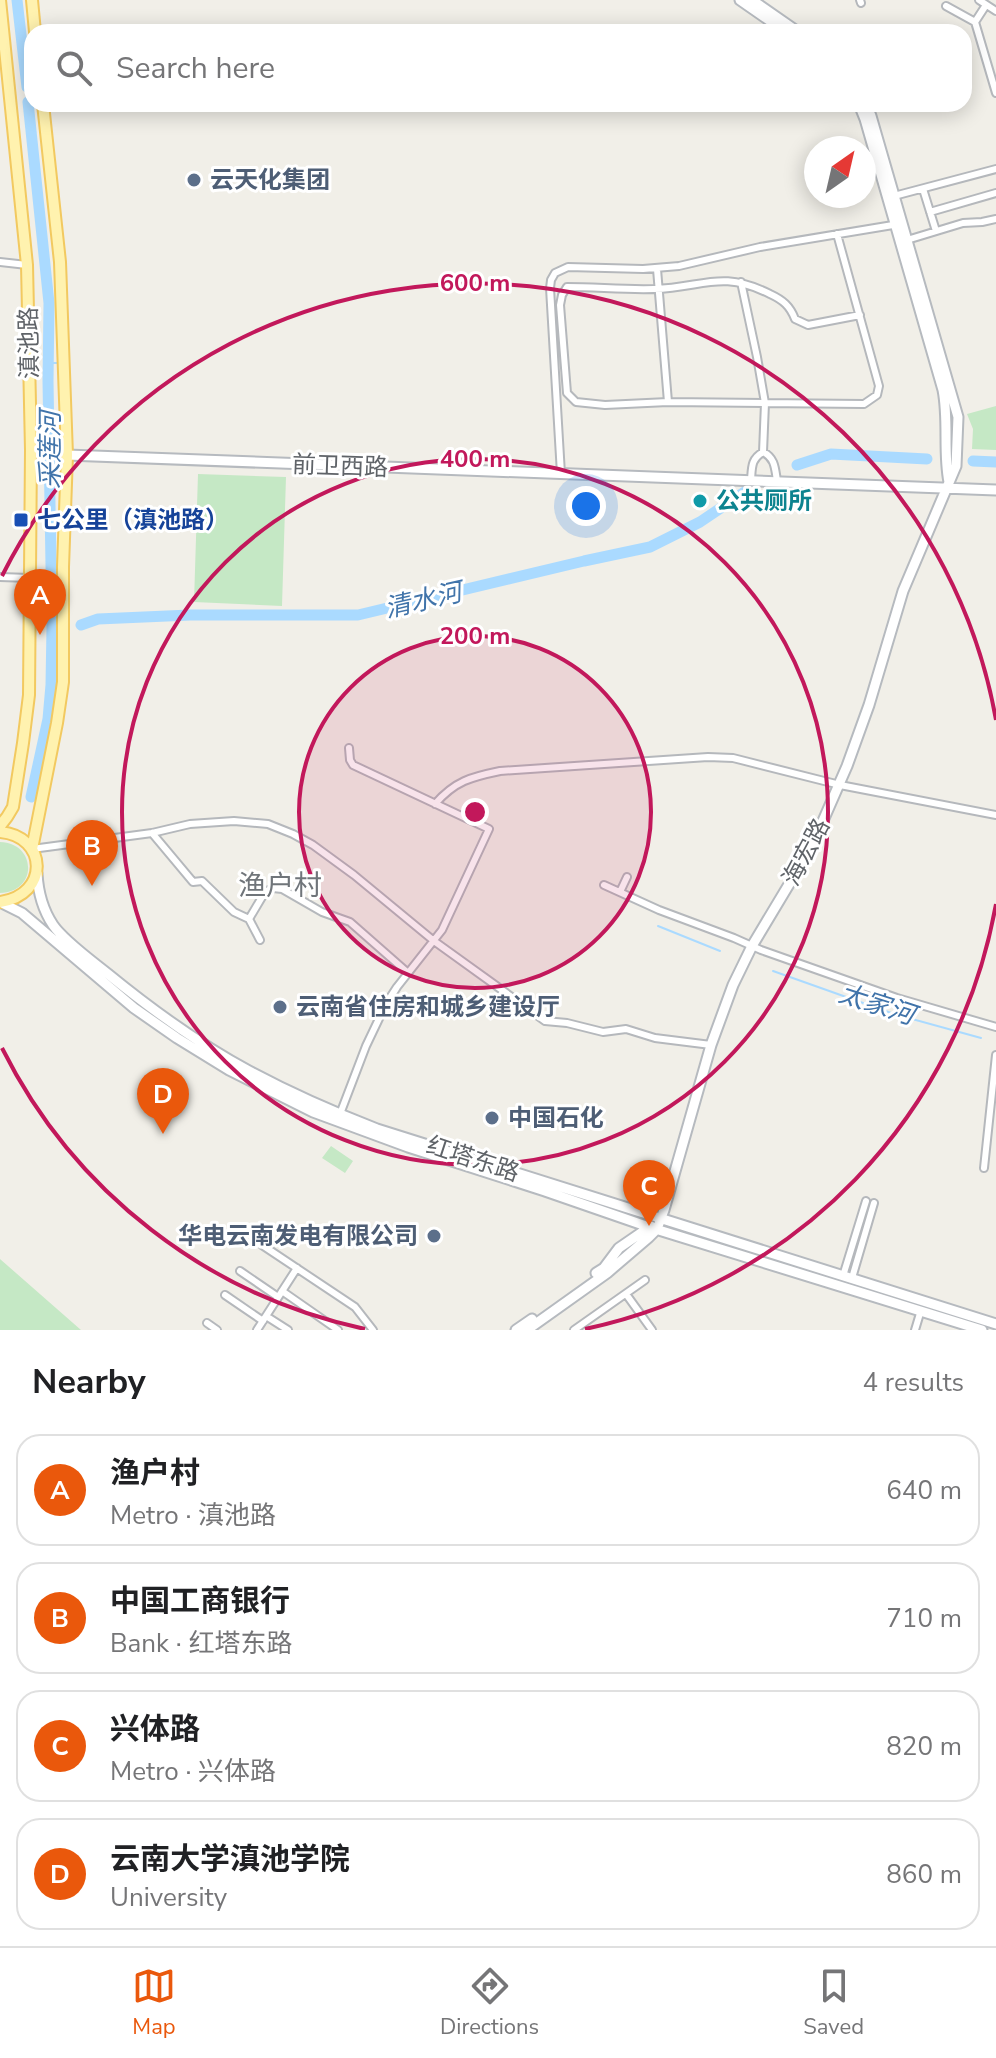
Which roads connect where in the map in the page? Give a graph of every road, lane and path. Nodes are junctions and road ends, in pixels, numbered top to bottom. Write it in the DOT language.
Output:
graph roads {
  1 [pos="0,0"];
  2 [pos="32,0"];
  3 [pos="740,0"];
  4 [pos="752,0"];
  5 [pos="979,0"];
  6 [pos="986,5"];
  7 [pos="946,6"];
  8 [pos="996,11"];
  9 [pos="975,22"];
  10 [pos="34,24"];
  11 [pos="774,24"];
  12 [pos="786,24"];
  13 [pos="996,93"];
  14 [pos="44,112"];
  15 [pos="862,112"];
  16 [pos="868,112"];
  17 [pos="996,169"];
  18 [pos="923,189"];
  19 [pos="996,193"];
  20 [pos="894,196"];
  21 [pos="930,212"];
  22 [pos="996,219"];
  23 [pos="899,224"];
  24 [pos="936,231"];
  25 [pos="837,234"];
  26 [pos="907,240"];
  27 [pos="0,262"];
  28 [pos="27,265"];
  29 [pos="657,269"];
  30 [pos="741,282"];
  31 [pos="657,289"];
  32 [pos="860,315"];
  33 [pos="668,402"];
  34 [pos="765,403"];
  35 [pos="67,452"];
  36 [pos="763,452"];
  37 [pos="562,471"];
  38 [pos="751,477"];
  39 [pos="776,478"];
  40 [pos="948,485"];
  41 [pos="996,487"];
  42 [pos="0,577"];
  43 [pos="30,578"];
  44 [pos="349,748"];
  45 [pos="840,785"];
  46 [pos="435,804"];
  47 [pos="996,815"];
  48 [pos="0,826"];
  49 [pos="0,832"];
  50 [pos="152,833"];
  51 [pos="32,849"];
  52 [pos="37,866"];
  53 [pos="627,877"];
  54 [pos="604,885"];
  55 [pos="620,892"];
  56 [pos="0,902"];
  57 [pos="249,919"];
  58 [pos="260,940"];
  59 [pos="434,941"];
  60 [pos="752,946"];
  61 [pos="408,973"];
  62 [pos="996,1027"];
  63 [pos="711,1045"];
  64 [pos="996,1055"];
  65 [pos="340,1114"];
  66 [pos="984,1168"];
  67 [pos="866,1201"];
  68 [pos="874,1203"];
  69 [pos="655,1225"];
  70 [pos="262,1245"];
  71 [pos="297,1268"];
  72 [pos="240,1271"];
  73 [pos="848,1277"];
  74 [pos="645,1280"];
  75 [pos="280,1294"];
  76 [pos="626,1294"];
  77 [pos="225,1295"];
  78 [pos="921,1310"];
  79 [pos="264,1318"];
  80 [pos="586,1322"];
  81 [pos="207,1323"];
  82 [pos="369,1323"];
  83 [pos="996,1324"];
  84 [pos="976,1329"];
  85 [pos="217,1330"];
  86 [pos="257,1330"];
  87 [pos="288,1330"];
  88 [pos="338,1330"];
  89 [pos="362,1330"];
  90 [pos="373,1330"];
  91 [pos="516,1330"];
  92 [pos="527,1330"];
  93 [pos="574,1330"];
  94 [pos="591,1330"];
  95 [pos="652,1330"];
  96 [pos="915,1330"];
  1 -- 28 [label="main road, 滇池路"];
  2 -- 10 [label="main road"];
  3 -- 11 [label="main road"];
  4 -- 12 [label="main road"];
  5 -- 6 [label="street"];
  6 -- 8 [label="street"];
  6 -- 9 [label="street"];
  7 -- 9 [label="street"];
  9 -- 13 [label="street"];
  14 -- 35 [label="main road, 滇池路"];
  15 -- 23 [label="main road, 海宏路"];
  16 -- 20 [label="main road, 海宏路"];
  17 -- 18 [label="street"];
  18 -- 20 [label="street"];
  18 -- 21 [label="street"];
  19 -- 21 [label="street"];
  20 -- 23 [label="main road, 海宏路"];
  21 -- 24 [label="street"];
  22 -- 24 [label="street"];
  23 -- 25 [label="street"];
  23 -- 26 [label="main road, 海宏路"];
  23 -- 40 [label="main road, 海宏路"];
  24 -- 26 [label="street"];
  25 -- 29 [label="street"];
  25 -- 32 [label="street"];
  26 -- 40 [label="main road, 海宏路"];
  27 -- 28 [label="street"];
  28 -- 43 [label="main road, 滇池路"];
  29 -- 31 [label="street"];
  29 -- 37 [label="street"];
  30 -- 31 [label="street"];
  30 -- 32 [label="street"];
  30 -- 34 [label="street"];
  31 -- 33 [label="street"];
  31 -- 33 [label="street"];
  32 -- 34 [label="street"];
  33 -- 34 [label="street"];
  34 -- 36 [label="street"];
  35 -- 37 [label="main road, 前卫西路"];
  35 -- 51 [label="main road, 滇池路"];
  36 -- 38 [label="street"];
  36 -- 39 [label="street"];
  37 -- 38 [label="main road, 前卫西路"];
  38 -- 39 [label="main road, 前卫西路"];
  39 -- 40 [label="main road, 前卫西路"];
  40 -- 41 [label="main road, 前卫西路"];
  40 -- 45 [label="main road, 海宏路"];
  42 -- 43 [label="street"];
  43 -- 48 [label="main road, 滇池路"];
  44 -- 46 [label="street"];
  45 -- 46 [label="street"];
  45 -- 47 [label="street"];
  45 -- 60 [label="main road, 海宏路"];
  46 -- 59 [label="street"];
  49 -- 51 [label="main road"];
  50 -- 51 [label="street"];
  50 -- 57 [label="street"];
  50 -- 59 [label="street"];
  51 -- 52 [label="main road"];
  52 -- 56 [label="main road"];
  52 -- 65 [label="main road, 红塔东路"];
  53 -- 55 [label="street"];
  54 -- 55 [label="street"];
  55 -- 60 [label="street"];
  56 -- 69 [label="main road, 红塔东路"];
  57 -- 58 [label="street"];
  57 -- 61 [label="street"];
  59 -- 61 [label="street"];
  59 -- 63 [label="street"];
  60 -- 62 [label="street"];
  60 -- 63 [label="main road, 海宏路"];
  61 -- 65 [label="street"];
  63 -- 69 [label="main road, 海宏路"];
  64 -- 66 [label="street"];
  65 -- 69 [label="main road, 红塔东路"];
  67 -- 73 [label="street"];
  68 -- 73 [label="street"];
  69 -- 73 [label="main road, 红塔东路"];
  69 -- 78 [label="main road, 红塔东路"];
  69 -- 91 [label="main road"];
  69 -- 92 [label="main road"];
  70 -- 71 [label="street"];
  71 -- 75 [label="street"];
  71 -- 82 [label="street"];
  72 -- 75 [label="street"];
  73 -- 83 [label="main road, 红塔东路"];
  74 -- 76 [label="street"];
  75 -- 79 [label="street"];
  75 -- 88 [label="street"];
  76 -- 80 [label="street"];
  76 -- 95 [label="street"];
  77 -- 79 [label="street"];
  78 -- 84 [label="main road, 红塔东路"];
  78 -- 96 [label="street"];
  79 -- 86 [label="street"];
  79 -- 87 [label="street"];
  80 -- 93 [label="street"];
  80 -- 94 [label="street"];
  81 -- 85 [label="street"];
  82 -- 89 [label="street"];
  82 -- 90 [label="street"];
}
